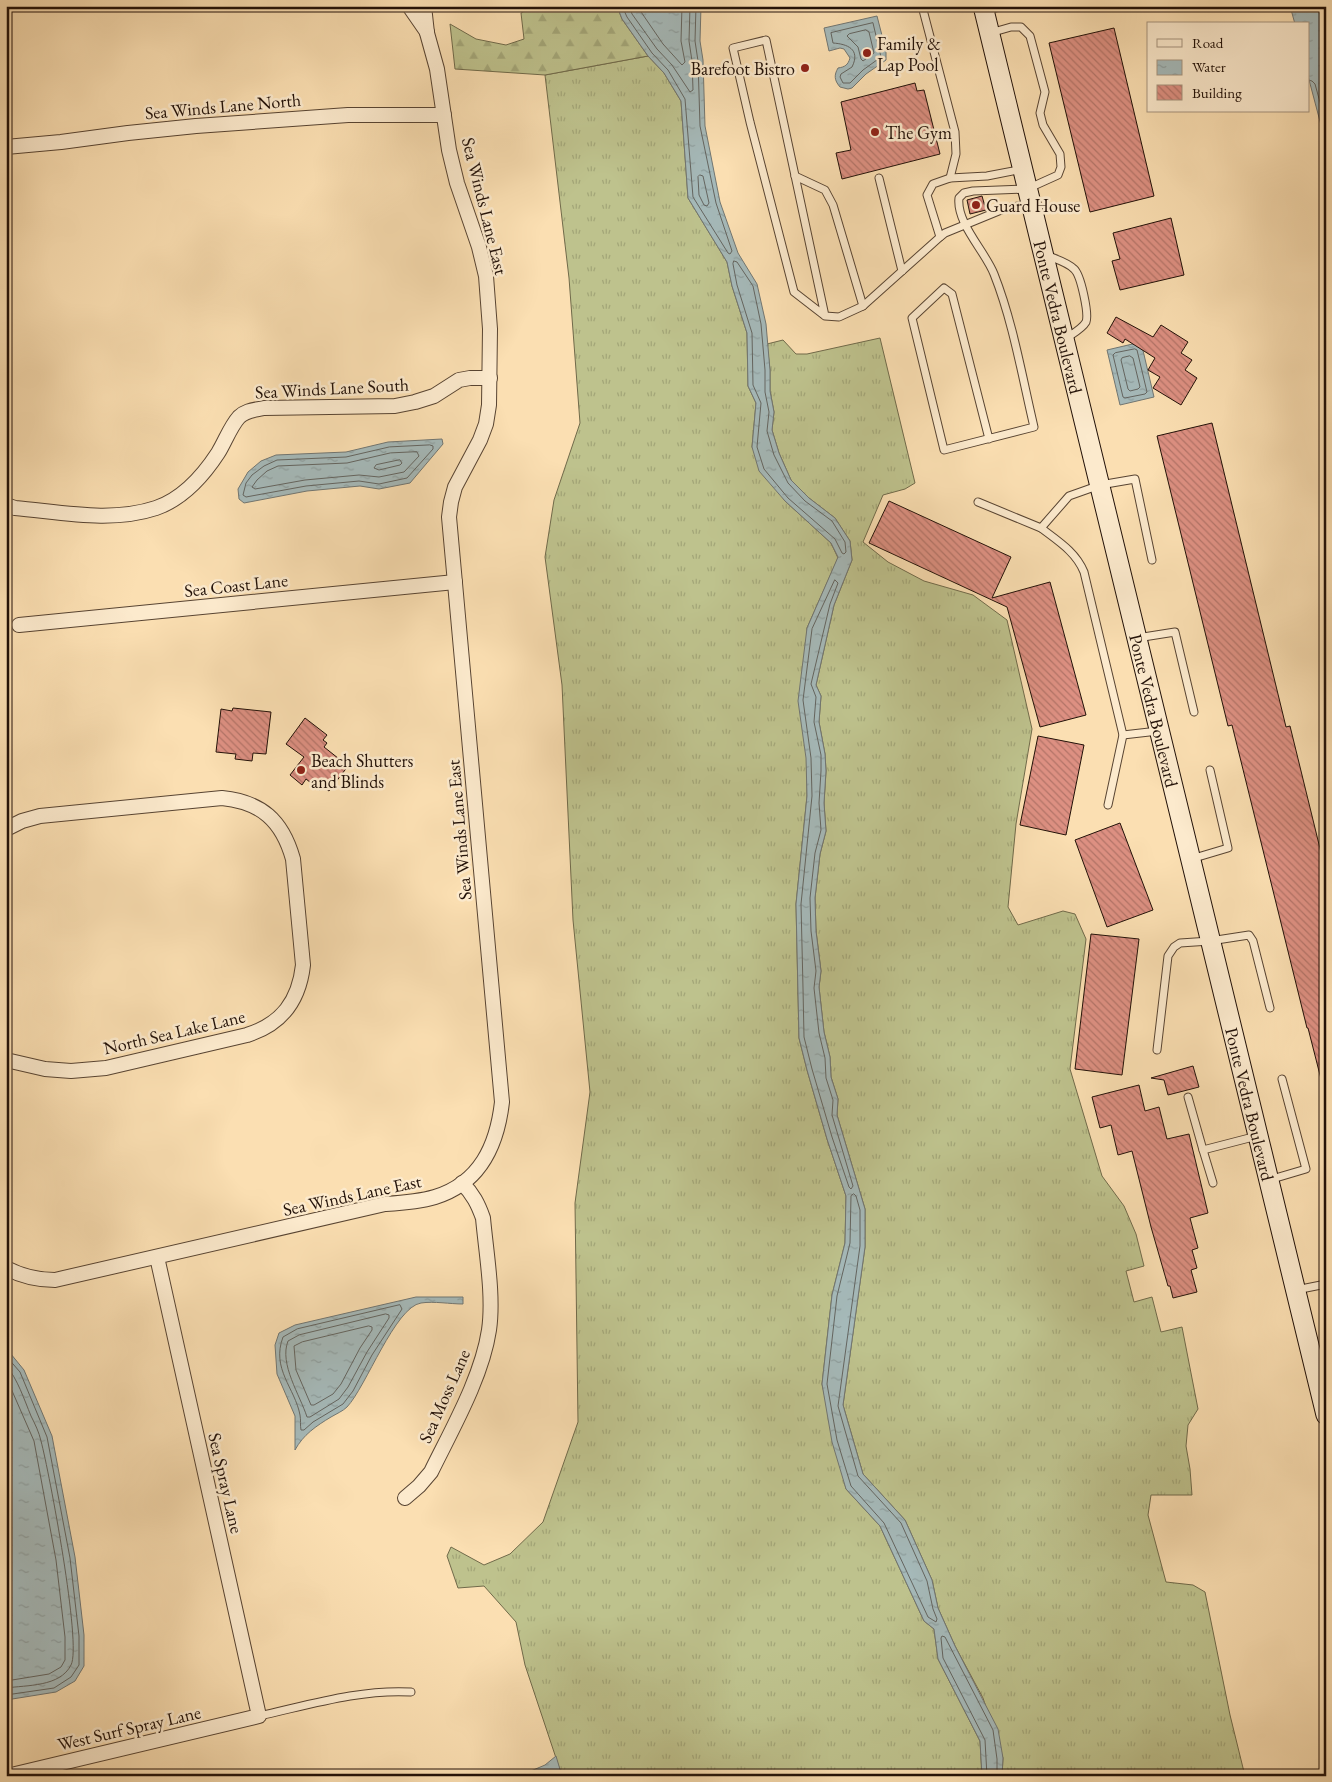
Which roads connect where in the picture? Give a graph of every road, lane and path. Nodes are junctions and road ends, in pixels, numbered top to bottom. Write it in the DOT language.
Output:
graph roads {
  1 [pos="409,6"];
  2 [pos="424,6"];
  3 [pos="922,6"];
  4 [pos="990,8"];
  5 [pos="427,33"];
  6 [pos="990,34"];
  7 [pos="444,115"];
  8 [pos="6,147"];
  9 [pos="1023,169"];
  10 [pos="795,176"];
  11 [pos="879,178"];
  12 [pos="950,178"];
  13 [pos="1029,196"];
  14 [pos="965,224"];
  15 [pos="940,237"];
  16 [pos="1043,254"];
  17 [pos="902,271"];
  18 [pos="863,306"];
  19 [pos="825,316"];
  20 [pos="1064,339"];
  21 [pos="490,378"];
  22 [pos="989,439"];
  23 [pos="1100,485"];
  24 [pos="978,502"];
  25 [pos="6,505"];
  26 [pos="1041,528"];
  27 [pos="1152,560"];
  28 [pos="455,582"];
  29 [pos="20,625"];
  30 [pos="1137,638"];
  31 [pos="1194,712"];
  32 [pos="1159,730"];
  33 [pos="1123,735"];
  34 [pos="1210,770"];
  35 [pos="1108,805"];
  36 [pos="6,830"];
  37 [pos="1190,859"];
  38 [pos="1210,941"];
  39 [pos="1270,1008"];
  40 [pos="1157,1050"];
  41 [pos="6,1060"];
  42 [pos="1282,1079"];
  43 [pos="1188,1096"];
  44 [pos="1258,1136"];
  45 [pos="1203,1150"];
  46 [pos="1269,1180"];
  47 [pos="462,1183"];
  48 [pos="1212,1183"];
  49 [pos="157,1257"];
  50 [pos="6,1268"];
  51 [pos="1326,1284"];
  52 [pos="1295,1290"];
  53 [pos="1326,1415"];
  54 [pos="405,1498"];
  55 [pos="411,1692"];
  56 [pos="259,1716"];
  57 [pos="8,1776"];
  1 -- 5 [label="street"];
  2 -- 5 [label="street, Sea Winds Lane East"];
  3 -- 12 [label="lane"];
  4 -- 6 [label="street, Ponte Vedra Boulevard"];
  5 -- 7 [label="street, Sea Winds Lane East"];
  6 -- 9 [label="street, Ponte Vedra Boulevard"];
  6 -- 13 [label="lane"];
  7 -- 8 [label="street, Sea Winds Lane North"];
  7 -- 21 [label="street, Sea Winds Lane East"];
  9 -- 12 [label="lane"];
  9 -- 13 [label="street, Ponte Vedra Boulevard"];
  10 -- 18 [label="lane"];
  10 -- 19 [label="lane"];
  10 -- 19 [label="lane"];
  11 -- 17 [label="lane"];
  12 -- 15 [label="lane"];
  13 -- 14 [label="lane"];
  13 -- 14 [label="lane"];
  13 -- 16 [label="street, Ponte Vedra Boulevard"];
  14 -- 15 [label="lane"];
  14 -- 22 [label="lane"];
  15 -- 17 [label="lane"];
  16 -- 20 [label="street, Ponte Vedra Boulevard"];
  16 -- 20 [label="lane"];
  17 -- 18 [label="lane"];
  18 -- 19 [label="lane"];
  20 -- 23 [label="street, Ponte Vedra Boulevard"];
  21 -- 25 [label="street, Sea Winds Lane South"];
  21 -- 28 [label="street, Sea Winds Lane East"];
  22 -- 22 [label="lane"];
  23 -- 26 [label="lane"];
  23 -- 27 [label="lane"];
  23 -- 30 [label="street, Ponte Vedra Boulevard"];
  24 -- 26 [label="lane"];
  26 -- 33 [label="lane"];
  28 -- 29 [label="street, Sea Coast Lane"];
  28 -- 47 [label="street, Sea Winds Lane East"];
  30 -- 31 [label="lane"];
  30 -- 32 [label="street, Ponte Vedra Boulevard"];
  32 -- 33 [label="lane"];
  32 -- 37 [label="street, Ponte Vedra Boulevard"];
  33 -- 35 [label="lane"];
  34 -- 37 [label="lane"];
  36 -- 41 [label="street, North Sea Lake Lane"];
  37 -- 38 [label="street, Ponte Vedra Boulevard"];
  38 -- 39 [label="lane"];
  38 -- 40 [label="lane"];
  38 -- 44 [label="street, Ponte Vedra Boulevard"];
  42 -- 46 [label="lane"];
  43 -- 45 [label="lane"];
  44 -- 45 [label="lane"];
  44 -- 46 [label="street, Ponte Vedra Boulevard"];
  45 -- 48 [label="lane"];
  46 -- 52 [label="street, Ponte Vedra Boulevard"];
  47 -- 49 [label="street, Sea Winds Lane East"];
  47 -- 54 [label="street, Sea Moss Lane"];
  49 -- 50 [label="street, Sea Winds Lane East"];
  49 -- 56 [label="street, Sea Spray Lane"];
  51 -- 52 [label="lane"];
  52 -- 53 [label="street, Ponte Vedra Boulevard"];
  55 -- 56 [label="lane"];
  56 -- 57 [label="street, West Surf Spray Lane"];
}
